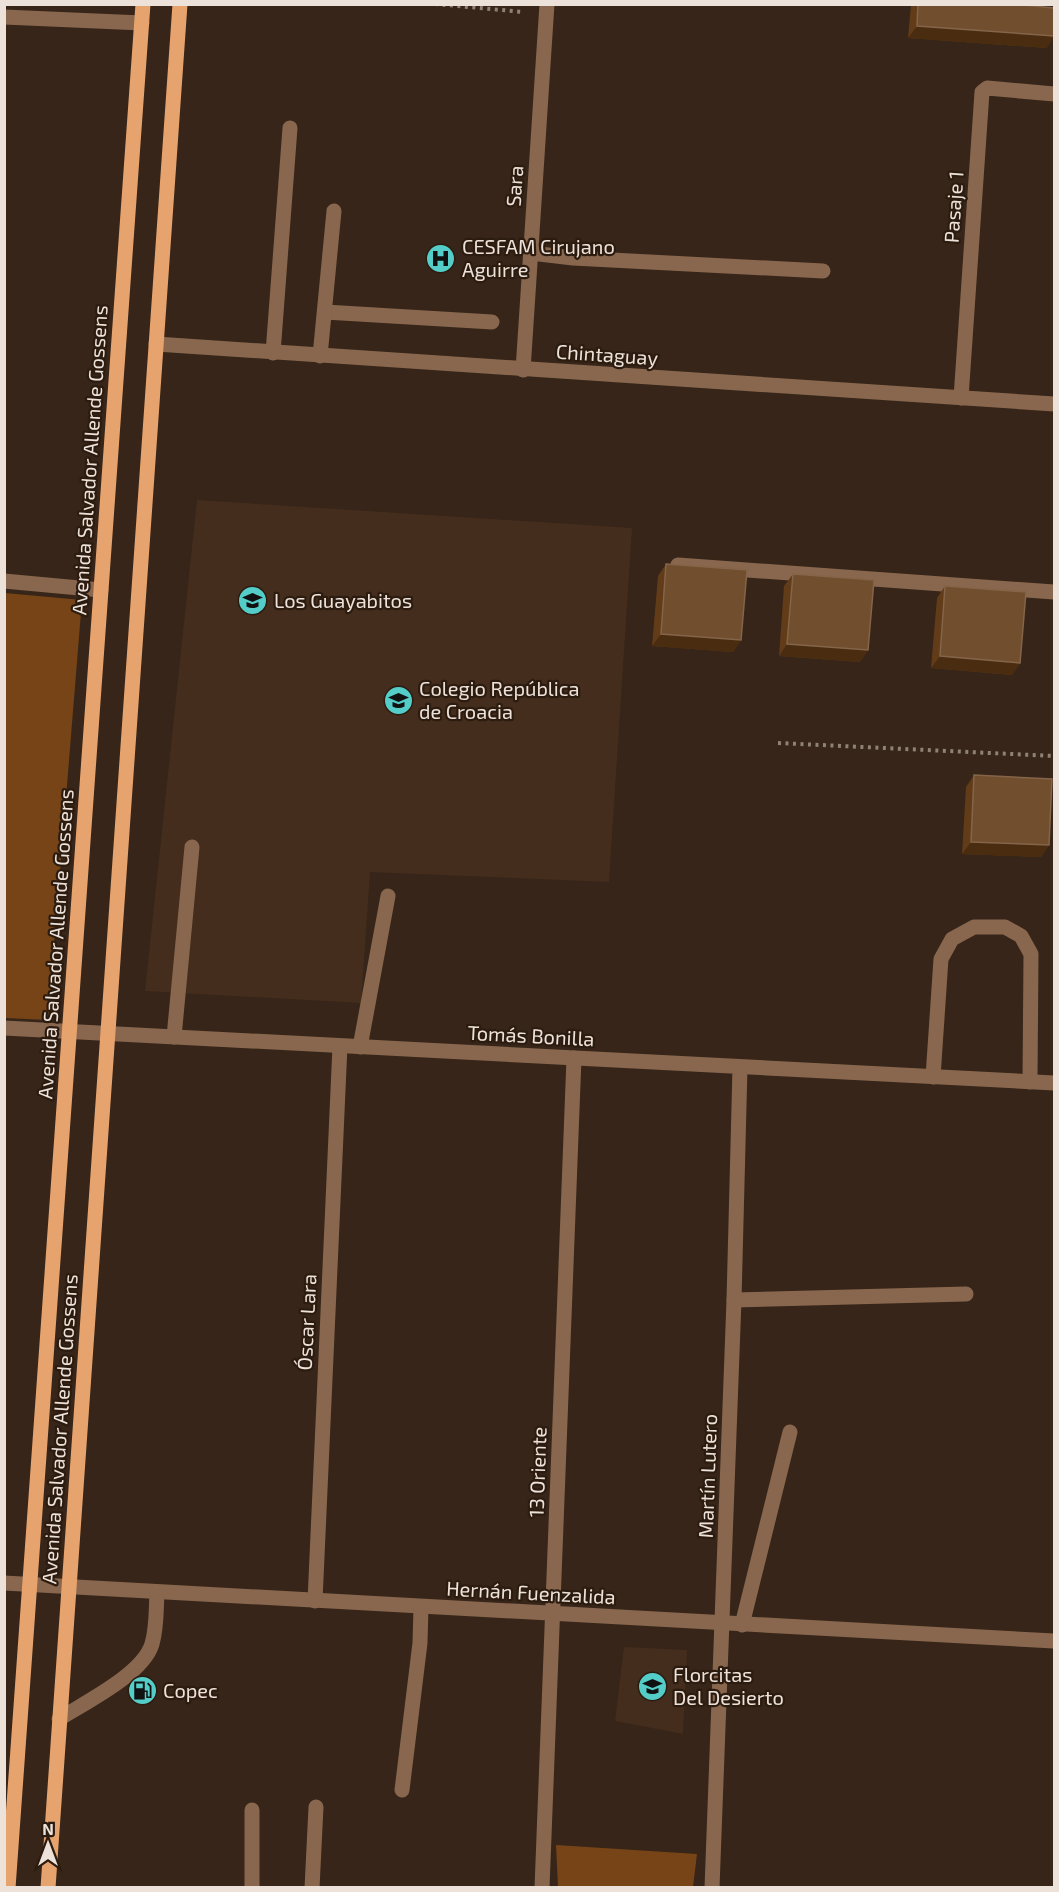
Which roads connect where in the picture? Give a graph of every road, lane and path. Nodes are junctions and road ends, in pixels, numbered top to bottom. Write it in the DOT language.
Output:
graph roads {
  1 [pos="143,4"];
  2 [pos="180,4"];
  3 [pos="435,4"];
  4 [pos="547,4"];
  5 [pos="516,11"];
  6 [pos="4,17"];
  7 [pos="142,23"];
  8 [pos="1054,94"];
  9 [pos="290,128"];
  10 [pos="334,211"];
  11 [pos="531,253"];
  12 [pos="823,271"];
  13 [pos="325,312"];
  14 [pos="492,322"];
  15 [pos="156,344"];
  16 [pos="273,353"];
  17 [pos="320,356"];
  18 [pos="523,370"];
  19 [pos="961,398"];
  20 [pos="1054,404"];
  21 [pos="672,564"];
  22 [pos="4,581"];
  23 [pos="101,590"];
  24 [pos="1054,592"];
  25 [pos="777,743"];
  26 [pos="1054,756"];
  27 [pos="192,847"];
  28 [pos="388,896"];
  29 [pos="4,1028"];
  30 [pos="70,1031"];
  31 [pos="108,1034"];
  32 [pos="174,1037"];
  33 [pos="340,1046"];
  34 [pos="360,1047"];
  35 [pos="574,1058"];
  36 [pos="740,1066"];
  37 [pos="933,1077"];
  38 [pos="1030,1082"];
  39 [pos="1054,1083"];
  40 [pos="966,1294"];
  41 [pos="735,1300"];
  42 [pos="790,1431"];
  43 [pos="4,1583"];
  44 [pos="30,1585"];
  45 [pos="69,1587"];
  46 [pos="157,1592"];
  47 [pos="315,1601"];
  48 [pos="421,1607"];
  49 [pos="552,1615"];
  50 [pos="723,1624"];
  51 [pos="742,1625"];
  52 [pos="1054,1641"];
  53 [pos="59,1719"];
  54 [pos="402,1790"];
  55 [pos="316,1807"];
  56 [pos="252,1810"];
  57 [pos="8,1887"];
  58 [pos="48,1887"];
  59 [pos="252,1887"];
  60 [pos="312,1887"];
  61 [pos="542,1887"];
  62 [pos="712,1887"];
  1 -- 7 [label="main road, Avenida Salvador Allende Gossens"];
  2 -- 15 [label="main road, Avenida Salvador Allende Gossens"];
  3 -- 5 [label="path"];
  4 -- 11 [label="street, Sara"];
  6 -- 7 [label="street"];
  7 -- 23 [label="main road, Avenida Salvador Allende Gossens"];
  8 -- 19 [label="street, Pasaje 1"];
  9 -- 16 [label="street"];
  10 -- 13 [label="street"];
  11 -- 12 [label="street"];
  11 -- 18 [label="street, Sara"];
  13 -- 14 [label="street"];
  13 -- 17 [label="street"];
  15 -- 16 [label="street, Chintaguay"];
  15 -- 31 [label="main road, Avenida Salvador Allende Gossens"];
  16 -- 17 [label="street, Chintaguay"];
  17 -- 18 [label="street, Chintaguay"];
  18 -- 19 [label="street, Chintaguay"];
  19 -- 20 [label="street, Chintaguay"];
  21 -- 24 [label="street"];
  22 -- 23 [label="street"];
  23 -- 30 [label="main road, Avenida Salvador Allende Gossens"];
  25 -- 26 [label="path"];
  27 -- 32 [label="street"];
  28 -- 34 [label="street"];
  29 -- 30 [label="street, Tomás Bonilla"];
  30 -- 31 [label="street, Tomás Bonilla"];
  30 -- 44 [label="main road, Avenida Salvador Allende Gossens"];
  31 -- 32 [label="street, Tomás Bonilla"];
  31 -- 45 [label="main road, Avenida Salvador Allende Gossens"];
  32 -- 33 [label="street, Tomás Bonilla"];
  33 -- 34 [label="street, Tomás Bonilla"];
  33 -- 47 [label="street, Óscar Lara"];
  34 -- 35 [label="street, Tomás Bonilla"];
  35 -- 36 [label="street, Tomás Bonilla"];
  35 -- 49 [label="street, 13 Oriente"];
  36 -- 37 [label="street, Tomás Bonilla"];
  36 -- 41 [label="street, Martín Lutero"];
  37 -- 38 [label="street, Tomás Bonilla"];
  37 -- 38 [label="street"];
  38 -- 39 [label="street, Tomás Bonilla"];
  40 -- 41 [label="street"];
  41 -- 50 [label="street, Martín Lutero"];
  42 -- 51 [label="street"];
  43 -- 44 [label="street, Hernán Fuenzalida"];
  44 -- 45 [label="street, Hernán Fuenzalida"];
  44 -- 57 [label="main road, Avenida Salvador Allende Gossens"];
  45 -- 46 [label="street, Hernán Fuenzalida"];
  45 -- 53 [label="main road, Avenida Salvador Allende Gossens"];
  46 -- 47 [label="street, Hernán Fuenzalida"];
  46 -- 53 [label="street"];
  47 -- 48 [label="street, Hernán Fuenzalida"];
  48 -- 49 [label="street, Hernán Fuenzalida"];
  48 -- 54 [label="street"];
  49 -- 50 [label="street, Hernán Fuenzalida"];
  49 -- 61 [label="street, 13 Oriente"];
  50 -- 51 [label="street, Hernán Fuenzalida"];
  50 -- 62 [label="street, Martín Lutero"];
  51 -- 52 [label="street, Hernán Fuenzalida"];
  53 -- 58 [label="main road, Avenida Salvador Allende Gossens"];
  55 -- 60 [label="street"];
  56 -- 59 [label="street"];
}
